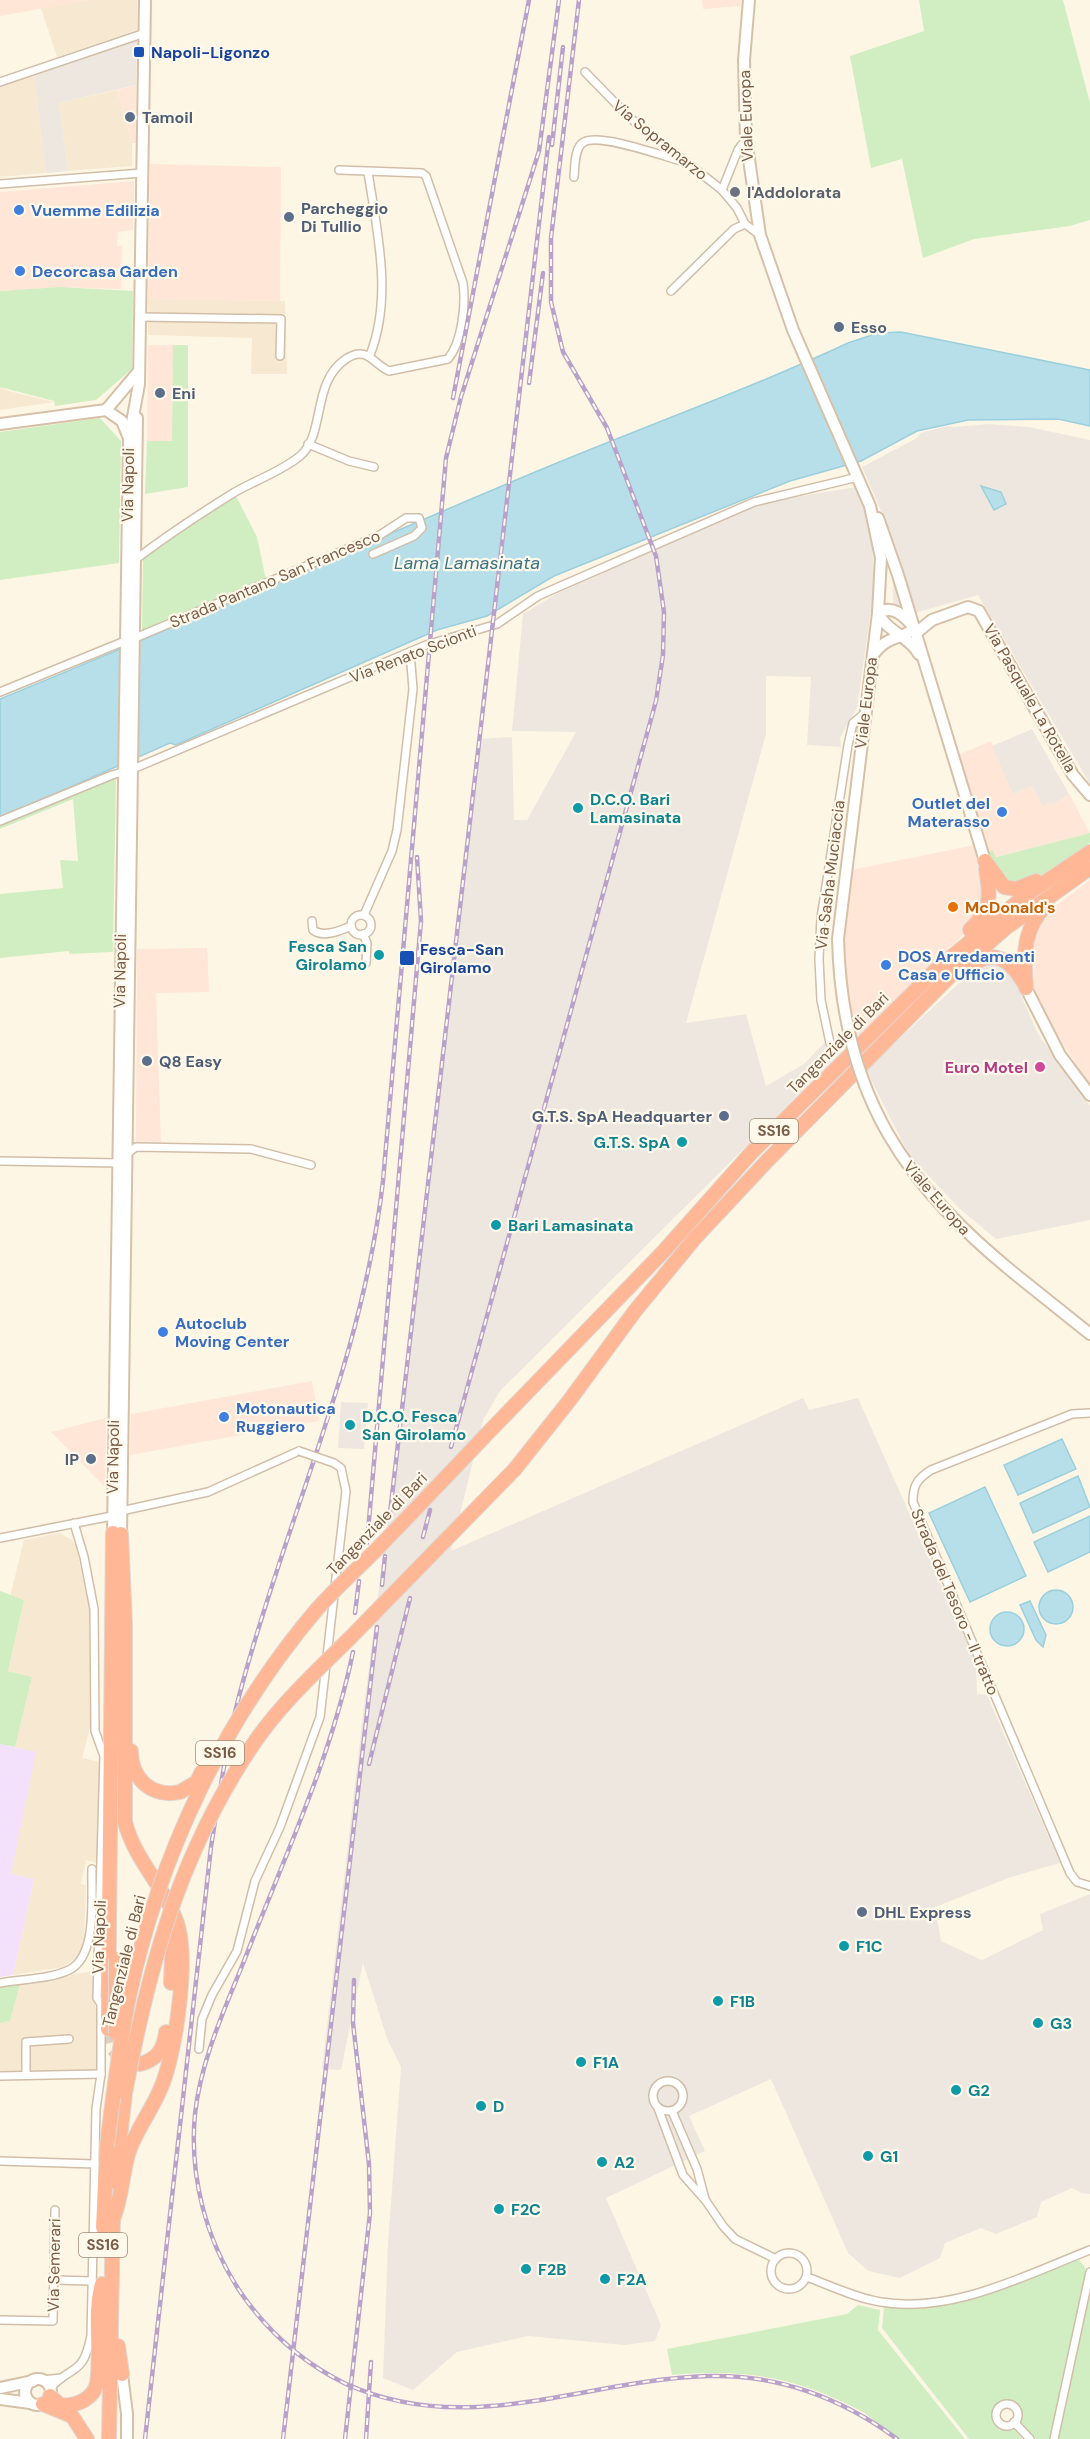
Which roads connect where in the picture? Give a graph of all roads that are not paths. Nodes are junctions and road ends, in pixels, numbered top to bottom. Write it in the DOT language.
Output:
graph roads {
  1 [pos="145,0"];
  2 [pos="749,0"];
  3 [pos="145,33"];
  4 [pos="585,72"];
  5 [pos="0,82"];
  6 [pos="746,139"];
  7 [pos="686,162"];
  8 [pos="339,170"];
  9 [pos="368,172"];
  10 [pos="142,173"];
  11 [pos="574,177"];
  12 [pos="0,184"];
  13 [pos="722,190"];
  14 [pos="745,224"];
  15 [pos="759,235"];
  16 [pos="671,291"];
  17 [pos="141,317"];
  18 [pos="370,355"];
  19 [pos="280,356"];
  20 [pos="140,371"];
  21 [pos="136,409"];
  22 [pos="105,410"];
  23 [pos="0,424"];
  24 [pos="129,439"];
  25 [pos="308,444"];
  26 [pos="374,467"];
  27 [pos="857,474"];
  28 [pos="870,506"];
  29 [pos="373,554"];
  30 [pos="136,559"];
  31 [pos="878,613"];
  32 [pos="914,627"];
  33 [pos="898,636"];
  34 [pos="130,640"];
  35 [pos="410,652"];
  36 [pos="872,656"];
  37 [pos="922,660"];
  38 [pos="0,692"];
  39 [pos="865,713"];
  40 [pos="128,768"];
  41 [pos="1090,795"];
  42 [pos="0,821"];
  43 [pos="1090,844"];
  44 [pos="1090,852"];
  45 [pos="985,861"];
  46 [pos="1090,868"];
  47 [pos="1077,876"];
  48 [pos="364,915"];
  49 [pos="312,921"];
  50 [pos="351,926"];
  51 [pos="363,934"];
  52 [pos="366,963"];
  53 [pos="942,974"];
  54 [pos="1026,988"];
  55 [pos="830,1043"];
  56 [pos="1090,1095"];
  57 [pos="124,1160"];
  58 [pos="0,1161"];
  59 [pos="311,1165"];
  60 [pos="1090,1335"];
  61 [pos="1090,1413"];
  62 [pos="117,1514"];
  63 [pos="74,1523"];
  64 [pos="117,1534"];
  65 [pos="0,1538"];
  66 [pos="228,1737"];
  67 [pos="191,1855"];
  68 [pos="92,1869"];
  69 [pos="1090,1886"];
  70 [pos="0,1983"];
  71 [pos="108,2029"];
  72 [pos="69,2039"];
  73 [pos="199,2049"];
  74 [pos="140,2064"];
  75 [pos="101,2074"];
  76 [pos="26,2075"];
  77 [pos="0,2076"];
  78 [pos="658,2108"];
  79 [pos="672,2111"];
  80 [pos="107,2146"];
  81 [pos="0,2161"];
  82 [pos="95,2164"];
  83 [pos="706,2201"];
  84 [pos="56,2210"];
  85 [pos="112,2222"];
  86 [pos="1090,2250"];
  87 [pos="776,2259"];
  88 [pos="111,2266"];
  89 [pos="1090,2272"];
  90 [pos="807,2277"];
  91 [pos="54,2280"];
  92 [pos="97,2283"];
  93 [pos="0,2320"];
  94 [pos="122,2374"];
  95 [pos="63,2378"];
  96 [pos="38,2380"];
  97 [pos="0,2388"];
  98 [pos="43,2398"];
  99 [pos="0,2399"];
  100 [pos="1014,2422"];
  101 [pos="87,2439"];
  102 [pos="101,2439"];
  103 [pos="109,2439"];
  104 [pos="127,2439"];
  105 [pos="1029,2439"];
  106 [pos="1054,2439"];
  1 -- 3 [label="main road, Via Napoli"];
  2 -- 6 [label="main road, Viale Europa"];
  3 -- 5 [label="street"];
  3 -- 10 [label="main road, Via Napoli"];
  4 -- 7 [label="street, Via Sopramarzo"];
  6 -- 13 [label="street"];
  6 -- 15 [label="main road, Viale Europa"];
  7 -- 11 [label="street"];
  7 -- 13 [label="street, Via Sopramarzo"];
  8 -- 9 [label="street"];
  9 -- 18 [label="street"];
  9 -- 18 [label="street"];
  10 -- 12 [label="street"];
  10 -- 17 [label="main road, Via Napoli"];
  13 -- 14 [label="street, Via Sopramarzo"];
  14 -- 15 [label="street, Via Sopramarzo"];
  14 -- 16 [label="street"];
  15 -- 27 [label="main road, Viale Europa"];
  17 -- 19 [label="street"];
  17 -- 20 [label="main road, Via Napoli"];
  18 -- 25 [label="street"];
  20 -- 21 [label="main road, Via Napoli"];
  20 -- 22 [label="main road"];
  21 -- 24 [label="main road, Via Napoli"];
  21 -- 30 [label="main road, Via Napoli"];
  22 -- 23 [label="main road"];
  22 -- 24 [label="main road"];
  24 -- 34 [label="main road, Via Napoli"];
  25 -- 26 [label="street"];
  25 -- 30 [label="street"];
  27 -- 28 [label="main road, Viale Europa"];
  27 -- 35 [label="street, Via Renato Scionti"];
  28 -- 31 [label="main road, Viale Europa"];
  28 -- 32 [label="main road"];
  29 -- 34 [label="street, Strada Pantano San Francesco"];
  30 -- 34 [label="main road, Via Napoli"];
  31 -- 32 [label="main road"];
  31 -- 33 [label="main road"];
  31 -- 36 [label="main road, Viale Europa"];
  32 -- 33 [label="main road, Via Pasquale La Rotella"];
  32 -- 37 [label="main road"];
  32 -- 41 [label="main road, Via Pasquale La Rotella"];
  33 -- 36 [label="main road, Via Pasquale La Rotella"];
  33 -- 37 [label="main road"];
  34 -- 38 [label="street"];
  34 -- 40 [label="main road, Via Napoli"];
  35 -- 40 [label="street, Via Renato Scionti"];
  35 -- 48 [label="street"];
  36 -- 39 [label="main road, Viale Europa"];
  37 -- 45 [label="main road"];
  39 -- 55 [label="street, Via Sasha Muciaccia"];
  39 -- 60 [label="main road, Viale Europa, bridge"];
  40 -- 42 [label="street, Via Renato Scionti"];
  40 -- 57 [label="main road, Via Napoli"];
  43 -- 45 [label="highway"];
  44 -- 53 [label="highway, Tangenziale di Bari / SS16"];
  45 -- 53 [label="highway"];
  46 -- 47 [label="highway, Tangenziale di Bari / SS16"];
  47 -- 53 [label="highway, Tangenziale di Bari / SS16"];
  47 -- 54 [label="highway"];
  48 -- 50 [label="street"];
  48 -- 51 [label="street"];
  49 -- 50 [label="street"];
  50 -- 51 [label="street"];
  51 -- 52 [label="street"];
  53 -- 54 [label="highway"];
  53 -- 66 [label="highway, Tangenziale di Bari / SS16, bridge"];
  53 -- 67 [label="highway, Tangenziale di Bari / SS16, bridge"];
  54 -- 56 [label="main road"];
  57 -- 58 [label="street"];
  57 -- 59 [label="street"];
  57 -- 62 [label="main road, Via Napoli"];
  61 -- 69 [label="street, Strada del Tesoro - II tratto"];
  62 -- 63 [label="street"];
  62 -- 64 [label="main road, Via Napoli"];
  62 -- 73 [label="street, bridge"];
  63 -- 65 [label="street"];
  63 -- 75 [label="street, Via Napoli"];
  64 -- 66 [label="highway, bridge"];
  64 -- 71 [label="highway"];
  64 -- 80 [label="highway, bridge"];
  64 -- 85 [label="highway"];
  66 -- 80 [label="highway, Tangenziale di Bari / SS16, bridge"];
  67 -- 74 [label="highway, bridge"];
  67 -- 85 [label="highway, Tangenziale di Bari / SS16, bridge"];
  68 -- 70 [label="street"];
  72 -- 76 [label="street"];
  75 -- 76 [label="street"];
  75 -- 82 [label="street, Via Napoli"];
  76 -- 77 [label="street"];
  78 -- 79 [label="street"];
  78 -- 79 [label="street"];
  78 -- 83 [label="street"];
  79 -- 83 [label="street"];
  80 -- 92 [label="highway, Tangenziale di Bari / SS16"];
  81 -- 82 [label="street"];
  82 -- 92 [label="street, Via Napoli"];
  83 -- 87 [label="street"];
  84 -- 91 [label="street, Via Semerari"];
  85 -- 88 [label="highway, Tangenziale di Bari / SS16"];
  86 -- 90 [label="street"];
  87 -- 90 [label="street"];
  87 -- 90 [label="street"];
  88 -- 94 [label="highway"];
  88 -- 103 [label="highway, Tangenziale di Bari / SS16"];
  89 -- 106 [label="street"];
  91 -- 92 [label="street"];
  91 -- 93 [label="street, Via Semerari"];
  92 -- 95 [label="street, Via Napoli"];
  92 -- 98 [label="highway"];
  92 -- 102 [label="highway, Tangenziale di Bari / SS16"];
  94 -- 104 [label="main road"];
  95 -- 96 [label="street"];
  95 -- 98 [label="street, Via Napoli"];
  96 -- 97 [label="main road"];
  96 -- 98 [label="main road"];
  96 -- 98 [label="main road"];
  98 -- 99 [label="main road"];
  98 -- 101 [label="highway"];
  100 -- 105 [label="street"];
}
